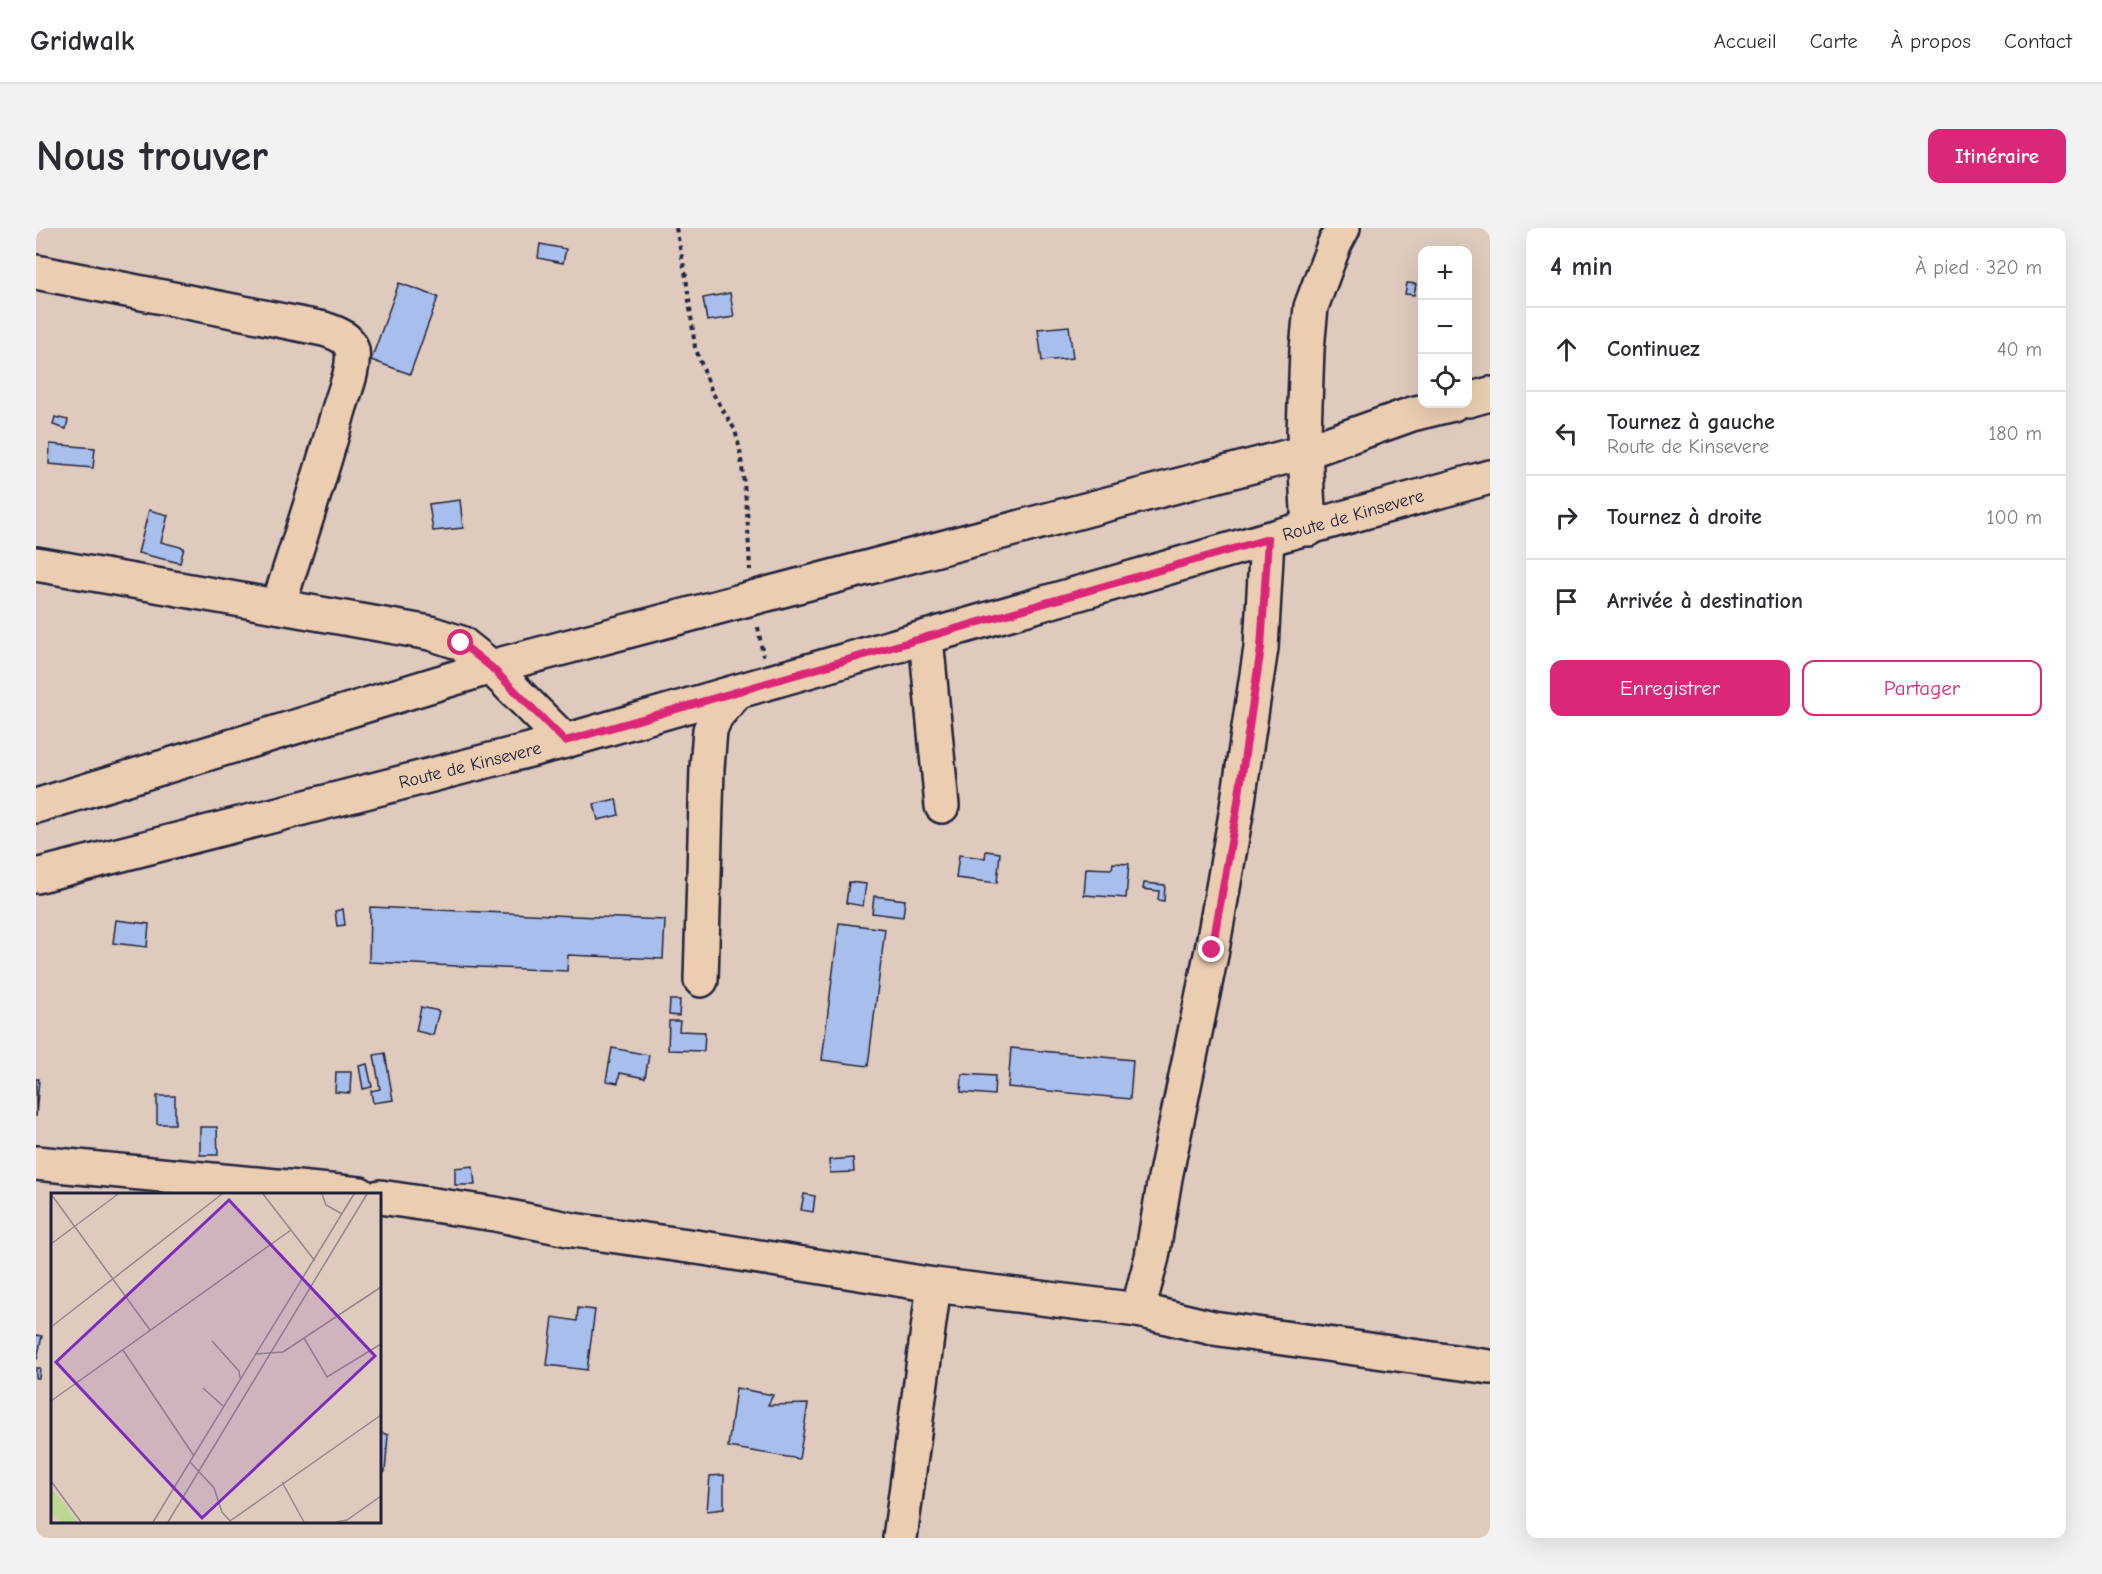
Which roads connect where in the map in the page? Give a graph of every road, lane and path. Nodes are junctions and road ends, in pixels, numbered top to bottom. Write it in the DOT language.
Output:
graph roads {
  1 [pos="676,228"];
  2 [pos="1343,228"];
  3 [pos="36,272"];
  4 [pos="1490,394"];
  5 [pos="1472,399"];
  6 [pos="1437,408"];
  7 [pos="1305,452"];
  8 [pos="1490,477"];
  9 [pos="1309,528"];
  10 [pos="1268,539"];
  11 [pos="36,564"];
  12 [pos="753,598"];
  13 [pos="278,606"];
  14 [pos="926,638"];
  15 [pos="491,667"];
  16 [pos="767,683"];
  17 [pos="736,693"];
  18 [pos="565,741"];
  19 [pos="36,806"];
  20 [pos="942,806"];
  21 [pos="36,876"];
  22 [pos="702,981"];
  23 [pos="36,1163"];
  24 [pos="350,1193"];
  25 [pos="381,1197"];
  26 [pos="934,1285"];
  27 [pos="1138,1310"];
  28 [pos="1490,1367"];
  29 [pos="900,1538"];
  1 -- 12 [label="path"];
  2 -- 7 [label="street"];
  3 -- 13 [label="street"];
  4 -- 5 [label="street"];
  6 -- 7 [label="street"];
  7 -- 9 [label="street"];
  7 -- 12 [label="street"];
  8 -- 9 [label="street, Route de Kinsevere"];
  9 -- 10 [label="street, Route de Kinsevere"];
  10 -- 14 [label="street, Route de Kinsevere"];
  10 -- 27 [label="street"];
  11 -- 13 [label="street"];
  12 -- 15 [label="street"];
  12 -- 16 [label="path"];
  13 -- 15 [label="street"];
  14 -- 16 [label="street, Route de Kinsevere"];
  14 -- 20 [label="street"];
  15 -- 18 [label="street"];
  15 -- 19 [label="street"];
  16 -- 17 [label="street, Route de Kinsevere"];
  17 -- 18 [label="street, Route de Kinsevere"];
  17 -- 22 [label="street"];
  18 -- 21 [label="street, Route de Kinsevere"];
  23 -- 24 [label="street"];
  25 -- 26 [label="street"];
  26 -- 27 [label="street"];
  26 -- 29 [label="street"];
  27 -- 28 [label="street"];
}
